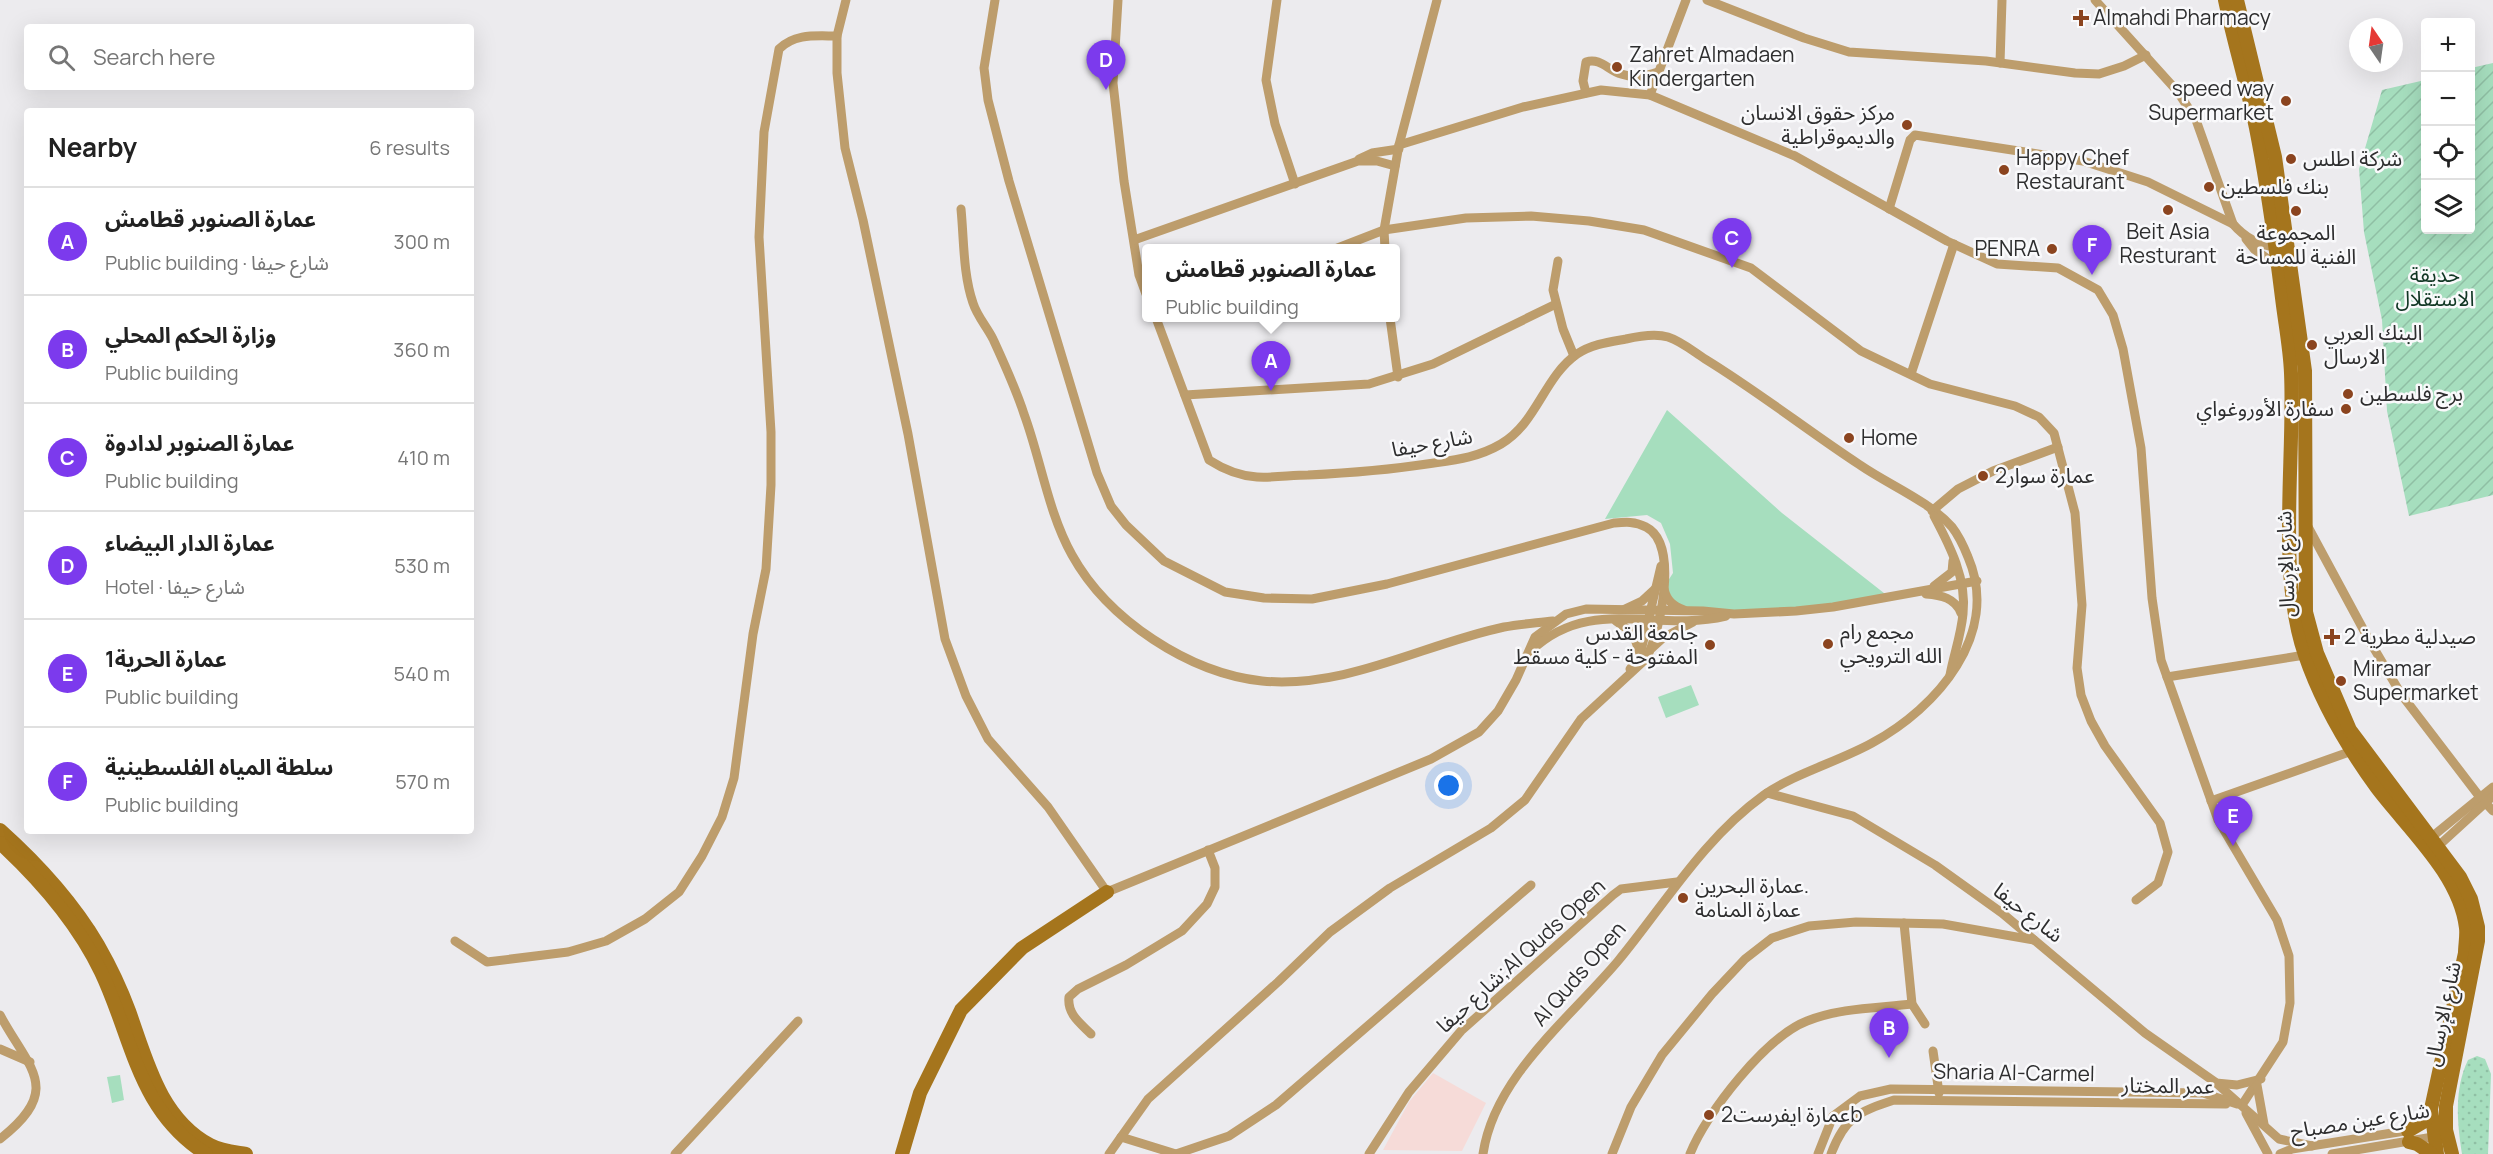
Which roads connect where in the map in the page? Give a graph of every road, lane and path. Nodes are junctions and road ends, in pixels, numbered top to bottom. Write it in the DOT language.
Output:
graph roads {
  1 [pos="846,0"];
  2 [pos="995,0"];
  3 [pos="1118,0"];
  4 [pos="1277,0"];
  5 [pos="1686,0"];
  6 [pos="1707,0"];
  7 [pos="2002,0"];
  8 [pos="2095,0"];
  9 [pos="2224,0"];
  10 [pos="2237,0"];
  11 [pos="1436,1"];
  12 [pos="837,36"];
  13 [pos="2146,55"];
  14 [pos="2000,63"];
  15 [pos="1659,72"];
  16 [pos="1586,93"];
  17 [pos="1650,95"];
  18 [pos="1399,147"];
  19 [pos="1358,161"];
  20 [pos="1395,166"];
  21 [pos="1295,184"];
  22 [pos="961,209"];
  23 [pos="1889,209"];
  24 [pos="2234,224"];
  25 [pos="2273,226"];
  26 [pos="1384,230"];
  27 [pos="2244,237"];
  28 [pos="1134,240"];
  29 [pos="1348,244"];
  30 [pos="1385,244"];
  31 [pos="1954,244"];
  32 [pos="2276,247"];
  33 [pos="1558,261"];
  34 [pos="2278,267"];
  35 [pos="1142,283"];
  36 [pos="1556,304"];
  37 [pos="1158,322"];
  38 [pos="1391,322"];
  39 [pos="1574,356"];
  40 [pos="1911,374"];
  41 [pos="1398,377"];
  42 [pos="1185,395"];
  43 [pos="2058,447"];
  44 [pos="1932,511"];
  45 [pos="2305,521"];
  46 [pos="1953,552"];
  47 [pos="1977,581"];
  48 [pos="1961,584"];
  49 [pos="1660,587"];
  50 [pos="1915,592"];
  51 [pos="1623,610"];
  52 [pos="1686,611"];
  53 [pos="1734,614"];
  54 [pos="1655,616"];
  55 [pos="1963,616"];
  56 [pos="1614,620"];
  57 [pos="1698,620"];
  58 [pos="1553,621"];
  59 [pos="1652,648"];
  60 [pos="1640,655"];
  61 [pos="2305,655"];
  62 [pos="1525,657"];
  63 [pos="1950,675"];
  64 [pos="2167,677"];
  65 [pos="1618,684"];
  66 [pos="2352,751"];
  67 [pos="2493,787"];
  68 [pos="1767,792"];
  69 [pos="2486,798"];
  70 [pos="2211,801"];
  71 [pos="2493,811"];
  72 [pos="0,830"];
  73 [pos="1722,830"];
  74 [pos="0,843"];
  75 [pos="2430,845"];
  76 [pos="1208,850"];
  77 [pos="1677,882"];
  78 [pos="1532,885"];
  79 [pos="1107,892"];
  80 [pos="2136,900"];
  81 [pos="1904,923"];
  82 [pos="2034,940"];
  83 [pos="455,941"];
  84 [pos="1912,1004"];
  85 [pos="0,1015"];
  86 [pos="798,1022"];
  87 [pos="1925,1024"];
  88 [pos="1092,1034"];
  89 [pos="0,1049"];
  90 [pos="1933,1051"];
  91 [pos="30,1062"];
  92 [pos="2205,1075"];
  93 [pos="2215,1082"];
  94 [pos="2259,1082"];
  95 [pos="1937,1090"];
  96 [pos="2203,1093"];
  97 [pos="1942,1101"];
  98 [pos="2242,1105"];
  99 [pos="2431,1110"];
  100 [pos="2265,1127"];
  101 [pos="2440,1131"];
  102 [pos="2408,1136"];
  103 [pos="1121,1137"];
  104 [pos="0,1139"];
  105 [pos="2312,1146"];
  106 [pos="206,1154"];
  107 [pos="246,1154"];
  108 [pos="675,1154"];
  109 [pos="902,1154"];
  110 [pos="1109,1154"];
  111 [pos="1176,1154"];
  112 [pos="1369,1154"];
  113 [pos="1483,1154"];
  114 [pos="1612,1154"];
  115 [pos="1690,1154"];
  116 [pos="1818,1154"];
  117 [pos="1831,1154"];
  118 [pos="2269,1154"];
  119 [pos="2280,1154"];
  120 [pos="2332,1154"];
  121 [pos="2435,1154"];
  122 [pos="2452,1154"];
  1 -- 12 [label="street"];
  2 -- 49 [label="street"];
  3 -- 28 [label="street"];
  4 -- 21 [label="street"];
  5 -- 15 [label="street"];
  6 -- 14 [label="street"];
  7 -- 14 [label="street"];
  8 -- 13 [label="street"];
  9 -- 25 [label="main road, شارع الإرسال"];
  10 -- 45 [label="main road, شارع الإرسال"];
  11 -- 18 [label="street"];
  12 -- 79 [label="street"];
  12 -- 83 [label="street"];
  13 -- 14 [label="street"];
  13 -- 24 [label="street"];
  15 -- 16 [label="street"];
  15 -- 17 [label="street"];
  16 -- 17 [label="street"];
  16 -- 18 [label="street"];
  17 -- 23 [label="street"];
  18 -- 19 [label="street"];
  18 -- 20 [label="street"];
  19 -- 20 [label="street"];
  19 -- 21 [label="street"];
  20 -- 26 [label="street"];
  21 -- 28 [label="street"];
  22 -- 58 [label="street"];
  23 -- 24 [label="street"];
  23 -- 31 [label="street"];
  24 -- 27 [label="street"];
  25 -- 27 [label="street"];
  25 -- 32 [label="main road, شارع الإرسال"];
  26 -- 29 [label="street"];
  26 -- 30 [label="street"];
  26 -- 40 [label="street"];
  27 -- 32 [label="street"];
  27 -- 34 [label="street"];
  28 -- 35 [label="street"];
  31 -- 40 [label="street"];
  31 -- 64 [label="street"];
  32 -- 34 [label="main road, شارع الإرسال"];
  33 -- 36 [label="street"];
  34 -- 61 [label="main road, شارع الإرسال"];
  36 -- 39 [label="street"];
  36 -- 41 [label="street"];
  37 -- 42 [label="street, شارع حيفا"];
  38 -- 41 [label="street"];
  39 -- 42 [label="street, شارع حيفا"];
  39 -- 44 [label="street, شارع حيفا"];
  40 -- 43 [label="street"];
  41 -- 42 [label="street"];
  43 -- 44 [label="street"];
  43 -- 80 [label="street"];
  44 -- 46 [label="street, شارع حيفا"];
  44 -- 47 [label="street, شارع حيفا"];
  45 -- 69 [label="street"];
  45 -- 75 [label="main road, شارع الإرسال"];
  46 -- 48 [label="street, شارع حيفا"];
  46 -- 50 [label="street"];
  47 -- 48 [label="street"];
  47 -- 63 [label="street, شارع حيفا"];
  48 -- 50 [label="street"];
  48 -- 55 [label="street, شارع حيفا"];
  49 -- 51 [label="street"];
  49 -- 52 [label="street"];
  49 -- 54 [label="street"];
  50 -- 53 [label="street"];
  50 -- 55 [label="street"];
  51 -- 54 [label="street"];
  51 -- 58 [label="street"];
  52 -- 53 [label="street"];
  52 -- 54 [label="street"];
  53 -- 57 [label="street"];
  54 -- 56 [label="street"];
  54 -- 57 [label="street"];
  54 -- 59 [label="street"];
  54 -- 60 [label="street"];
  55 -- 63 [label="street, شارع حيفا"];
  56 -- 60 [label="street"];
  56 -- 62 [label="street"];
  57 -- 59 [label="street"];
  58 -- 62 [label="street"];
  59 -- 65 [label="street"];
  60 -- 65 [label="street"];
  61 -- 64 [label="street"];
  61 -- 66 [label="main road, شارع الإرسال"];
  62 -- 76 [label="street"];
  63 -- 68 [label="street, شارع حيفا"];
  64 -- 70 [label="street"];
  65 -- 103 [label="street"];
  66 -- 70 [label="street"];
  66 -- 75 [label="main road, شارع الإرسال"];
  67 -- 69 [label="street"];
  68 -- 73 [label="street, شارع حيفا"];
  68 -- 82 [label="street, شارع حيفا"];
  69 -- 71 [label="street"];
  69 -- 75 [label="street"];
  70 -- 94 [label="street"];
  72 -- 107 [label="main road"];
  73 -- 77 [label="street, Al Quds Open"];
  74 -- 106 [label="main road"];
  75 -- 99 [label="main road, شارع الإرسال"];
  75 -- 101 [label="main road, شارع الإرسال"];
  76 -- 79 [label="street"];
  76 -- 88 [label="street"];
  77 -- 112 [label="street, شارع حيفا;Al Quds Open"];
  77 -- 113 [label="street, Al Quds Open"];
  78 -- 111 [label="street"];
  79 -- 109 [label="main road"];
  81 -- 82 [label="street"];
  81 -- 84 [label="street"];
  81 -- 114 [label="street"];
  82 -- 92 [label="street, شارع حيفا"];
  84 -- 87 [label="street"];
  84 -- 115 [label="street"];
  85 -- 91 [label="street"];
  86 -- 108 [label="street"];
  89 -- 91 [label="street"];
  90 -- 95 [label="street"];
  91 -- 104 [label="street"];
  92 -- 93 [label="street, شارع حيفا"];
  92 -- 96 [label="street"];
  93 -- 94 [label="street"];
  93 -- 98 [label="street, شارع حيفا"];
  94 -- 98 [label="street"];
  94 -- 100 [label="street"];
  95 -- 96 [label="street, Sharia Al-Carmel"];
  95 -- 97 [label="street"];
  95 -- 116 [label="street, Sharia Al-Carmel"];
  96 -- 98 [label="street, Sharia Al-Carmel"];
  97 -- 98 [label="street, عمر المختار"];
  97 -- 117 [label="street, عمر المختار"];
  98 -- 100 [label="street, شارع حيفا"];
  98 -- 118 [label="street"];
  99 -- 101 [label="main road, شارع الإرسال"];
  99 -- 102 [label="main road"];
  100 -- 105 [label="street, شارع حيفا"];
  101 -- 102 [label="street, شارع عين مصباح"];
  101 -- 121 [label="main road, شارع الإرسال"];
  101 -- 122 [label="main road, شارع الإرسال"];
  102 -- 105 [label="street, شارع عين مصباح"];
  102 -- 120 [label="street, شارع عين مصباح"];
  102 -- 121 [label="main road"];
  103 -- 110 [label="street"];
  103 -- 111 [label="street"];
  105 -- 119 [label="street, شارع عين مصباح"];
}
